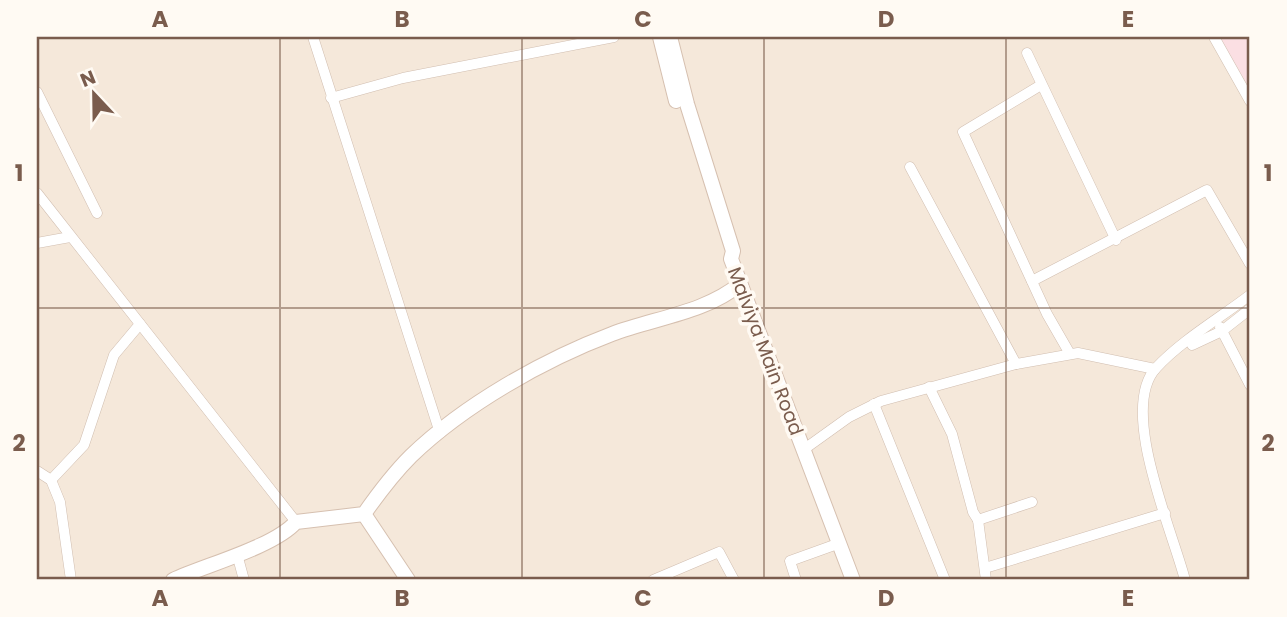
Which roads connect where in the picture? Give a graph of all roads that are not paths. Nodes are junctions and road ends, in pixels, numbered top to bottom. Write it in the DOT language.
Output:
graph roads {
  1 [pos="313,37"];
  2 [pos="614,37"];
  3 [pos="660,37"];
  4 [pos="670,37"];
  5 [pos="1214,37"];
  6 [pos="1027,54"];
  7 [pos="1041,85"];
  8 [pos="37,92"];
  9 [pos="331,98"];
  10 [pos="1250,101"];
  11 [pos="910,167"];
  12 [pos="707,184"];
  13 [pos="37,193"];
  14 [pos="97,213"];
  15 [pos="70,237"];
  16 [pos="1116,240"];
  17 [pos="37,243"];
  18 [pos="1250,264"];
  19 [pos="1032,281"];
  20 [pos="740,284"];
  21 [pos="1250,295"];
  22 [pos="1250,309"];
  23 [pos="1217,320"];
  24 [pos="140,324"];
  25 [pos="1222,331"];
  26 [pos="1175,352"];
  27 [pos="1070,354"];
  28 [pos="1016,364"];
  29 [pos="1155,369"];
  30 [pos="1250,385"];
  31 [pos="929,387"];
  32 [pos="874,404"];
  33 [pos="440,433"];
  34 [pos="803,450"];
  35 [pos="37,471"];
  36 [pos="51,480"];
  37 [pos="1032,502"];
  38 [pos="1165,513"];
  39 [pos="364,514"];
  40 [pos="978,520"];
  41 [pos="296,522"];
  42 [pos="840,543"];
  43 [pos="237,554"];
  44 [pos="985,568"];
  45 [pos="179,579"];
  46 [pos="71,580"];
  47 [pos="244,580"];
  48 [pos="408,580"];
  49 [pos="653,580"];
  50 [pos="734,580"];
  51 [pos="796,580"];
  52 [pos="853,580"];
  53 [pos="945,580"];
  54 [pos="986,580"];
  55 [pos="1185,580"];
  1 -- 9 [label="street"];
  2 -- 9 [label="street"];
  3 -- 12 [label="street"];
  4 -- 12 [label="street"];
  5 -- 10 [label="street"];
  6 -- 7 [label="street"];
  7 -- 16 [label="street"];
  7 -- 19 [label="street"];
  8 -- 14 [label="street"];
  9 -- 33 [label="street"];
  11 -- 28 [label="street"];
  12 -- 20 [label="street, Malviya Main Road"];
  13 -- 15 [label="street"];
  15 -- 17 [label="street"];
  15 -- 24 [label="street"];
  16 -- 18 [label="street"];
  16 -- 19 [label="street"];
  19 -- 27 [label="street"];
  20 -- 33 [label="street"];
  20 -- 34 [label="street, Malviya Main Road"];
  21 -- 23 [label="street"];
  22 -- 25 [label="street"];
  23 -- 25 [label="street"];
  23 -- 26 [label="street"];
  24 -- 36 [label="street"];
  24 -- 41 [label="street"];
  25 -- 26 [label="street"];
  25 -- 30 [label="street"];
  26 -- 29 [label="street"];
  27 -- 28 [label="street"];
  27 -- 29 [label="street"];
  28 -- 31 [label="street"];
  29 -- 38 [label="street"];
  31 -- 32 [label="street"];
  31 -- 40 [label="street"];
  32 -- 34 [label="street"];
  32 -- 53 [label="street"];
  33 -- 39 [label="street"];
  34 -- 42 [label="street, Malviya Main Road"];
  35 -- 36 [label="street"];
  36 -- 46 [label="street"];
  37 -- 40 [label="street"];
  38 -- 44 [label="street"];
  38 -- 55 [label="street"];
  39 -- 41 [label="street"];
  39 -- 48 [label="street"];
  40 -- 44 [label="street"];
  41 -- 43 [label="street"];
  42 -- 51 [label="street"];
  42 -- 52 [label="street, Malviya Main Road"];
  43 -- 45 [label="street"];
  43 -- 47 [label="street"];
  44 -- 54 [label="street"];
  49 -- 50 [label="street"];
}
